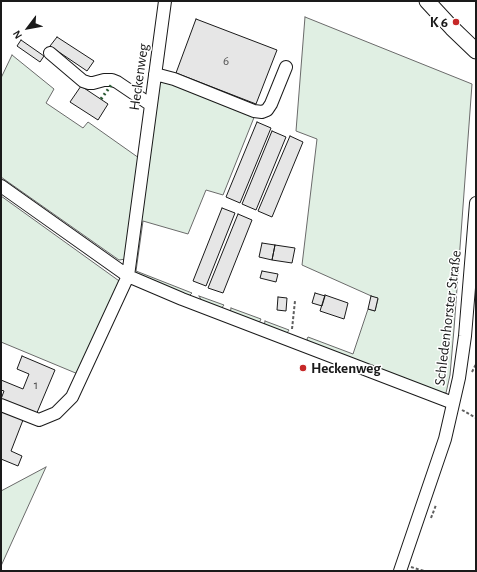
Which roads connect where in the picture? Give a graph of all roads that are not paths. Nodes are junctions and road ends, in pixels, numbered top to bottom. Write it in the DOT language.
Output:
graph roads {
  1 [pos="165,1"];
  2 [pos="427,1"];
  3 [pos="476,51"];
  4 [pos="50,53"];
  5 [pos="286,67"];
  6 [pos="155,74"];
  7 [pos="151,105"];
  8 [pos="1,186"];
  9 [pos="476,203"];
  10 [pos="128,276"];
  11 [pos="1,405"];
  12 [pos="458,407"];
  13 [pos="400,571"];
  1 -- 6 [label="street, Heckenweg"];
  2 -- 3 [label="main road"];
  4 -- 7 [label="street"];
  5 -- 6 [label="street"];
  6 -- 7 [label="street, Heckenweg"];
  7 -- 10 [label="street, Heckenweg"];
  8 -- 10 [label="street"];
  9 -- 12 [label="street, Schledenhorster Straße"];
  10 -- 11 [label="street, Heckenweg"];
  10 -- 12 [label="street"];
  12 -- 13 [label="street, Schledenhorster Straße"];
}
